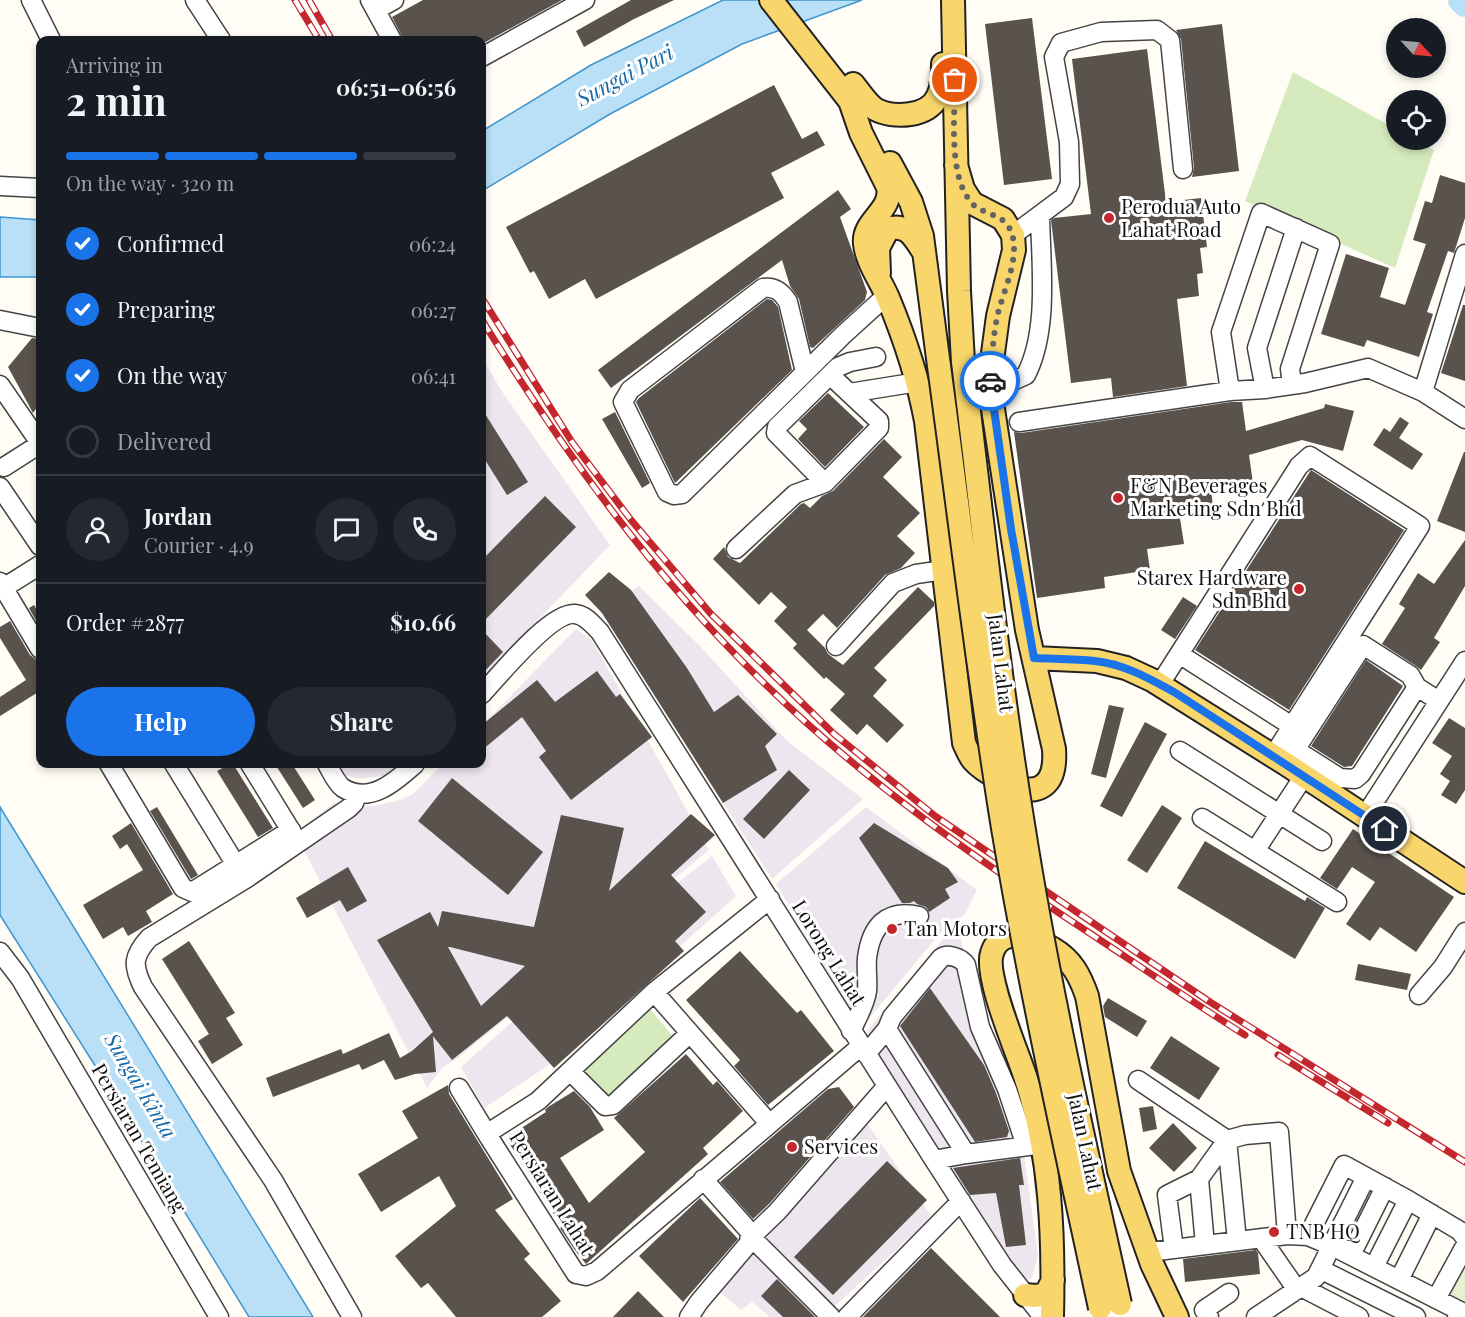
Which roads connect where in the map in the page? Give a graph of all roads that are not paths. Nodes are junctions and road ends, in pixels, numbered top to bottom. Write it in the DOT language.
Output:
graph roads {
  1 [pos="31,0"];
  2 [pos="195,0"];
  3 [pos="394,0"];
  4 [pos="585,0"];
  5 [pos="771,0"];
  6 [pos="946,0"];
  7 [pos="953,0"];
  8 [pos="373,5"];
  9 [pos="796,33"];
  10 [pos="49,36"];
  11 [pos="218,36"];
  12 [pos="390,36"];
  13 [pos="486,55"];
  14 [pos="849,98"];
  15 [pos="956,165"];
  16 [pos="1183,170"];
  17 [pos="0,186"];
  18 [pos="36,188"];
  19 [pos="1040,215"];
  20 [pos="1296,228"];
  21 [pos="1012,235"];
  22 [pos="957,241"];
  23 [pos="924,252"];
  24 [pos="1465,254"];
  25 [pos="883,288"];
  26 [pos="0,320"];
  27 [pos="36,327"];
  28 [pos="876,357"];
  29 [pos="805,372"];
  30 [pos="830,375"];
  31 [pos="918,382"];
  32 [pos="0,385"];
  33 [pos="1292,385"];
  34 [pos="1265,389"];
  35 [pos="991,391"];
  36 [pos="1230,391"];
  37 [pos="1423,392"];
  38 [pos="849,393"];
  39 [pos="1465,419"];
  40 [pos="1019,422"];
  41 [pos="36,438"];
  42 [pos="36,447"];
  43 [pos="4,467"];
  44 [pos="825,483"];
  45 [pos="0,487"];
  46 [pos="36,540"];
  47 [pos="736,549"];
  48 [pos="36,568"];
  49 [pos="944,570"];
  50 [pos="1,586"];
  51 [pos="36,643"];
  52 [pos="836,645"];
  53 [pos="1179,654"];
  54 [pos="1034,658"];
  55 [pos="1465,661"];
  56 [pos="1160,684"];
  57 [pos="1417,687"];
  58 [pos="486,690"];
  59 [pos="1439,701"];
  60 [pos="1292,726"];
  61 [pos="1180,751"];
  62 [pos="1290,761"];
  63 [pos="111,768"];
  64 [pos="176,768"];
  65 [pos="252,768"];
  66 [pos="329,768"];
  67 [pos="411,768"];
  68 [pos="357,794"];
  69 [pos="1279,813"];
  70 [pos="1365,816"];
  71 [pos="1202,818"];
  72 [pos="295,837"];
  73 [pos="1322,841"];
  74 [pos="1255,851"];
  75 [pos="236,865"];
  76 [pos="1465,882"];
  77 [pos="770,899"];
  78 [pos="1337,902"];
  79 [pos="919,916"];
  80 [pos="1465,932"];
  81 [pos="0,952"];
  82 [pos="654,992"];
  83 [pos="1419,995"];
  84 [pos="886,1029"];
  85 [pos="690,1033"];
  86 [pos="859,1044"];
  87 [pos="570,1071"];
  88 [pos="1137,1080"];
  89 [pos="886,1086"];
  90 [pos="459,1088"];
  91 [pos="769,1122"];
  92 [pos="490,1139"];
  93 [pos="1227,1140"];
  94 [pos="1035,1145"];
  95 [pos="966,1154"];
  96 [pos="934,1160"];
  97 [pos="1366,1178"];
  98 [pos="703,1179"];
  99 [pos="1198,1179"];
  100 [pos="1385,1187"];
  101 [pos="1408,1200"];
  102 [pos="961,1201"];
  103 [pos="1432,1214"];
  104 [pos="1287,1235"];
  105 [pos="1308,1236"];
  106 [pos="751,1237"];
  107 [pos="1261,1238"];
  108 [pos="1465,1238"];
  109 [pos="1237,1241"];
  110 [pos="1205,1245"];
  111 [pos="1332,1246"];
  112 [pos="1465,1246"];
  113 [pos="1174,1249"];
  114 [pos="1149,1252"];
  115 [pos="1352,1255"];
  116 [pos="1374,1267"];
  117 [pos="1320,1269"];
  118 [pos="1053,1280"];
  119 [pos="1399,1280"];
  120 [pos="1299,1288"];
  121 [pos="1229,1293"];
  122 [pos="1025,1295"];
  123 [pos="1436,1299"];
  124 [pos="1111,1311"];
  125 [pos="219,1317"];
  126 [pos="352,1317"];
  127 [pos="689,1317"];
  128 [pos="831,1317"];
  129 [pos="847,1317"];
  130 [pos="1043,1317"];
  131 [pos="1052,1317"];
  132 [pos="1177,1317"];
  133 [pos="1185,1317"];
  134 [pos="1209,1317"];
  135 [pos="1256,1317"];
  136 [pos="1359,1317"];
  137 [pos="1416,1317"];
  138 [pos="1457,1317"];
  1 -- 10 [label="street"];
  2 -- 11 [label="street"];
  3 -- 8 [label="street"];
  4 -- 13 [label="street"];
  5 -- 9 [label="main road"];
  6 -- 9 [label="main road"];
  7 -- 15 [label="main road, Jalan Lahat"];
  8 -- 12 [label="street"];
  9 -- 14 [label="main road, Jalan Lahat"];
  14 -- 23 [label="main road, Jalan Lahat"];
  14 -- 25 [label="main road"];
  15 -- 21 [label="main road"];
  15 -- 22 [label="main road, Jalan Lahat"];
  16 -- 19 [label="street"];
  17 -- 18 [label="street"];
  19 -- 21 [label="street"];
  19 -- 35 [label="street"];
  20 -- 33 [label="street"];
  20 -- 34 [label="street"];
  20 -- 36 [label="street"];
  21 -- 22 [label="main road"];
  21 -- 35 [label="main road"];
  22 -- 124 [label="main road, Jalan Lahat, bridge"];
  23 -- 25 [label="main road"];
  23 -- 124 [label="main road, Jalan Lahat, bridge"];
  24 -- 37 [label="street"];
  25 -- 29 [label="street"];
  25 -- 31 [label="main road"];
  26 -- 27 [label="street"];
  28 -- 30 [label="street"];
  29 -- 29 [label="street"];
  30 -- 38 [label="street"];
  30 -- 44 [label="street"];
  31 -- 38 [label="street"];
  31 -- 49 [label="main road"];
  32 -- 41 [label="street"];
  33 -- 34 [label="street"];
  33 -- 37 [label="street"];
  34 -- 36 [label="street"];
  35 -- 54 [label="main road"];
  36 -- 40 [label="street"];
  37 -- 39 [label="street"];
  38 -- 44 [label="street"];
  42 -- 43 [label="street"];
  44 -- 47 [label="street"];
  45 -- 46 [label="street"];
  48 -- 50 [label="street"];
  49 -- 52 [label="street"];
  49 -- 54 [label="main road"];
  50 -- 51 [label="street"];
  53 -- 56 [label="street"];
  53 -- 60 [label="street"];
  53 -- 60 [label="street"];
  54 -- 56 [label="main road"];
  55 -- 59 [label="street"];
  56 -- 62 [label="main road"];
  57 -- 59 [label="street"];
  57 -- 62 [label="street"];
  57 -- 62 [label="street"];
  58 -- 77 [label="street, Lorong Lahat"];
  59 -- 70 [label="street"];
  60 -- 62 [label="street"];
  61 -- 69 [label="street"];
  62 -- 69 [label="street"];
  62 -- 70 [label="main road"];
  63 -- 75 [label="street"];
  64 -- 75 [label="street"];
  65 -- 72 [label="street"];
  66 -- 68 [label="street"];
  67 -- 68 [label="street"];
  68 -- 72 [label="street"];
  69 -- 73 [label="street"];
  69 -- 74 [label="street"];
  70 -- 76 [label="main road"];
  71 -- 74 [label="street"];
  72 -- 75 [label="street"];
  72 -- 126 [label="street"];
  74 -- 78 [label="street"];
  77 -- 82 [label="street, Persiaran Lahat"];
  77 -- 86 [label="street, Lorong Lahat"];
  79 -- 86 [label="street"];
  80 -- 83 [label="street"];
  81 -- 125 [label="street, Persiaran Temiang"];
  82 -- 85 [label="street"];
  82 -- 87 [label="street, Persiaran Lahat"];
  84 -- 86 [label="street"];
  84 -- 94 [label="street"];
  84 -- 95 [label="street"];
  85 -- 87 [label="street"];
  85 -- 91 [label="street"];
  86 -- 89 [label="street, Lorong Lahat"];
  86 -- 91 [label="street, Persiaran Lahat"];
  87 -- 92 [label="street, Persiaran Lahat"];
  88 -- 93 [label="street"];
  89 -- 96 [label="street, Lorong Lahat"];
  89 -- 106 [label="street"];
  90 -- 92 [label="street"];
  91 -- 98 [label="street, Persiaran Lahat"];
  92 -- 98 [label="street, Persiaran Lahat"];
  93 -- 99 [label="street"];
  93 -- 104 [label="street"];
  93 -- 109 [label="street"];
  94 -- 95 [label="street"];
  94 -- 114 [label="main road"];
  94 -- 118 [label="main road"];
  95 -- 96 [label="street"];
  96 -- 102 [label="street, Lorong Lahat"];
  97 -- 100 [label="street"];
  97 -- 105 [label="street"];
  97 -- 111 [label="street"];
  98 -- 106 [label="street"];
  99 -- 110 [label="street"];
  99 -- 113 [label="street"];
  100 -- 101 [label="street"];
  100 -- 115 [label="street"];
  101 -- 103 [label="street"];
  101 -- 116 [label="street"];
  102 -- 122 [label="street, Lorong Lahat"];
  102 -- 129 [label="street"];
  103 -- 108 [label="street"];
  103 -- 119 [label="street"];
  104 -- 105 [label="street"];
  104 -- 107 [label="street"];
  105 -- 111 [label="street"];
  106 -- 127 [label="street"];
  106 -- 128 [label="street"];
  107 -- 109 [label="street"];
  107 -- 120 [label="street"];
  109 -- 110 [label="street"];
  110 -- 113 [label="street"];
  111 -- 115 [label="street"];
  111 -- 117 [label="street"];
  112 -- 123 [label="street"];
  113 -- 114 [label="street"];
  114 -- 132 [label="main road"];
  114 -- 133 [label="main road"];
  115 -- 116 [label="street"];
  116 -- 119 [label="street"];
  117 -- 120 [label="street"];
  117 -- 137 [label="street"];
  118 -- 122 [label="main road"];
  118 -- 131 [label="main road"];
  119 -- 123 [label="street"];
  120 -- 135 [label="street"];
  120 -- 136 [label="street"];
  121 -- 134 [label="street"];
  122 -- 130 [label="street, Lorong Lahat"];
  123 -- 138 [label="street"];
}
